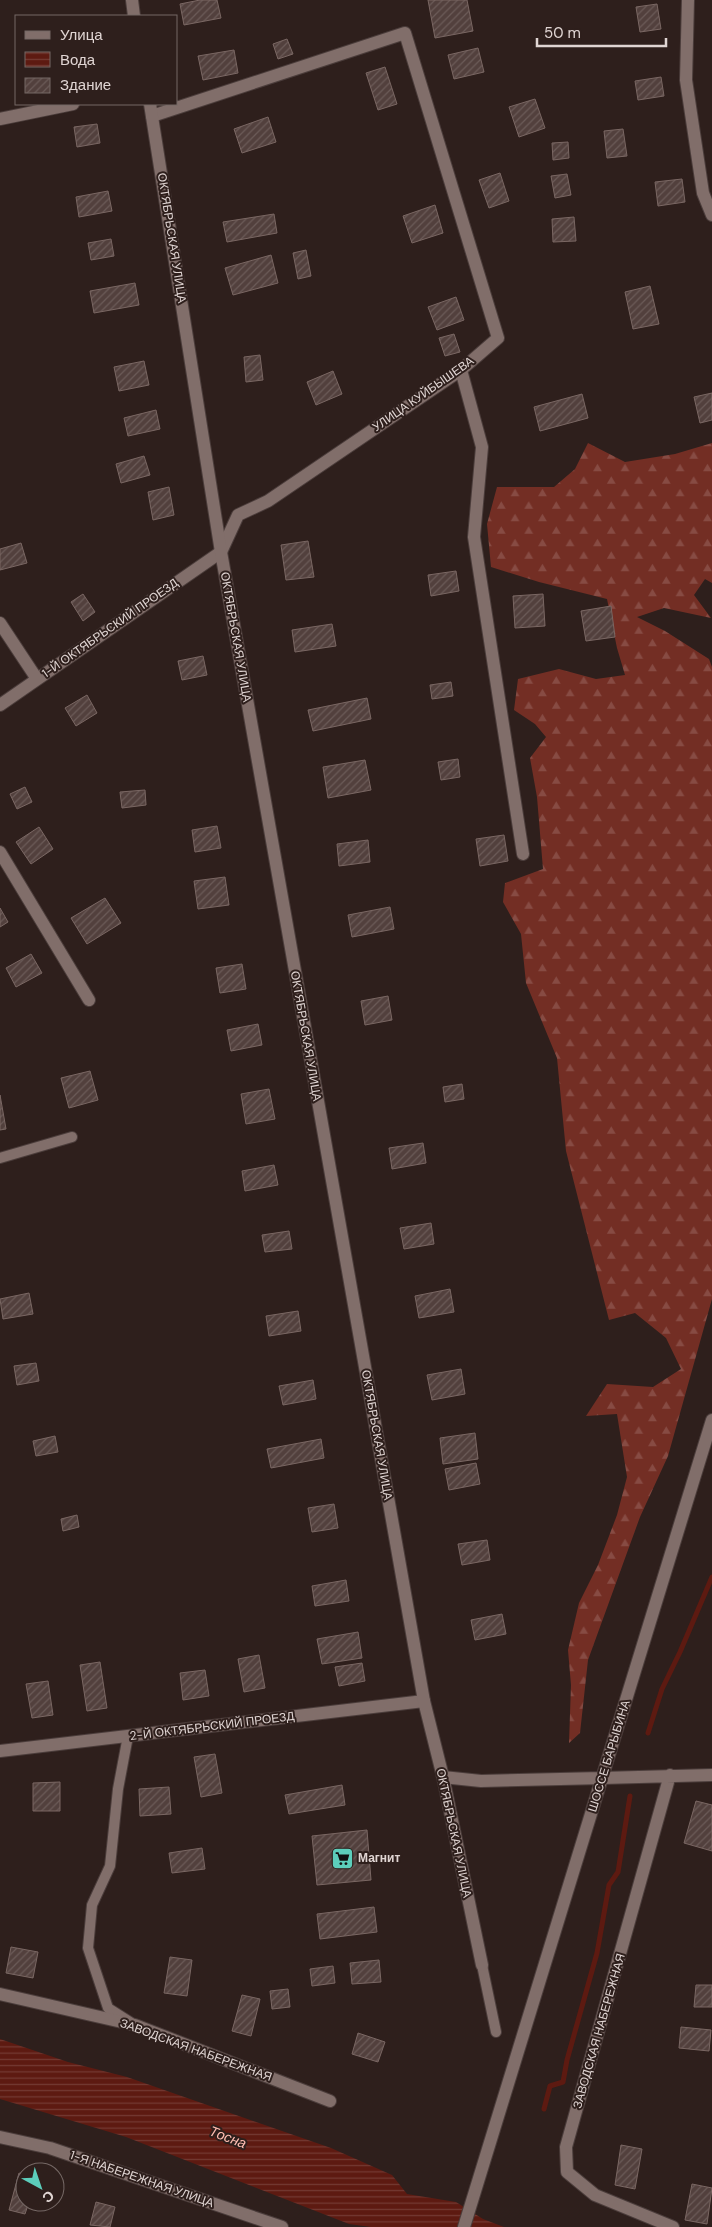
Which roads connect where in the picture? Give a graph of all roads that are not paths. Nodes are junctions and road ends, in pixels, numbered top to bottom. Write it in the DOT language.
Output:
graph roads {
  1 [pos="132,0"];
  2 [pos="688,0"];
  3 [pos="134,15"];
  4 [pos="178,102"];
  5 [pos="68,105"];
  6 [pos="167,105"];
  7 [pos="151,110"];
  8 [pos="0,119"];
  9 [pos="712,215"];
  10 [pos="460,370"];
  11 [pos="221,552"];
  12 [pos="0,623"];
  13 [pos="37,679"];
  14 [pos="0,705"];
  15 [pos="0,852"];
  16 [pos="523,854"];
  17 [pos="89,1000"];
  18 [pos="72,1137"];
  19 [pos="0,1158"];
  20 [pos="712,1420"];
  21 [pos="424,1701"];
  22 [pos="128,1736"];
  23 [pos="0,1751"];
  24 [pos="670,1775"];
  25 [pos="712,1775"];
  26 [pos="443,1777"];
  27 [pos="602,1778"];
  28 [pos="482,1965"];
  29 [pos="0,1994"];
  30 [pos="135,2025"];
  31 [pos="496,2032"];
  32 [pos="330,2101"];
  33 [pos="0,2137"];
  34 [pos="282,2227"];
  35 [pos="464,2227"];
  36 [pos="673,2227"];
  1 -- 3 [label="street"];
  2 -- 9 [label="street"];
  4 -- 10 [label="street, УЛИЦА КУЙБЫШЕВА"];
  5 -- 8 [label="street"];
  6 -- 7 [label="street, УЛИЦА КУЙБЫШЕВА"];
  7 -- 11 [label="street, ОКТЯБРЬСКАЯ УЛИЦА"];
  10 -- 11 [label="street, УЛИЦА КУЙБЫШЕВА"];
  10 -- 16 [label="street"];
  11 -- 13 [label="street, 1-Й ОКТЯБРЬСКИЙ ПРОЕЗД"];
  11 -- 21 [label="street, ОКТЯБРЬСКАЯ УЛИЦА"];
  12 -- 13 [label="street"];
  13 -- 14 [label="street, 1-Й ОКТЯБРЬСКИЙ ПРОЕЗД"];
  15 -- 17 [label="street"];
  18 -- 19 [label="lane"];
  20 -- 27 [label="street, ШОССЕ БАРЫБИНА"];
  21 -- 22 [label="street, 2-Й ОКТЯБРЬСКИЙ ПРОЕЗД"];
  21 -- 26 [label="street, ОКТЯБРЬСКАЯ УЛИЦА"];
  22 -- 23 [label="street, 2-Й ОКТЯБРЬСКИЙ ПРОЕЗД"];
  22 -- 30 [label="lane"];
  24 -- 25 [label="street"];
  24 -- 27 [label="street"];
  24 -- 36 [label="street, ЗАВОДСКАЯ НАБЕРЕЖНАЯ"];
  26 -- 27 [label="street"];
  26 -- 28 [label="street, ОКТЯБРЬСКАЯ УЛИЦА"];
  27 -- 35 [label="street, ШОССЕ БАРЫБИНА"];
  28 -- 31 [label="lane"];
  29 -- 30 [label="street, ЗАВОДСКАЯ НАБЕРЕЖНАЯ"];
  30 -- 32 [label="street, ЗАВОДСКАЯ НАБЕРЕЖНАЯ"];
  33 -- 34 [label="street, 1-Я НАБЕРЕЖНАЯ УЛИЦА"];
}
